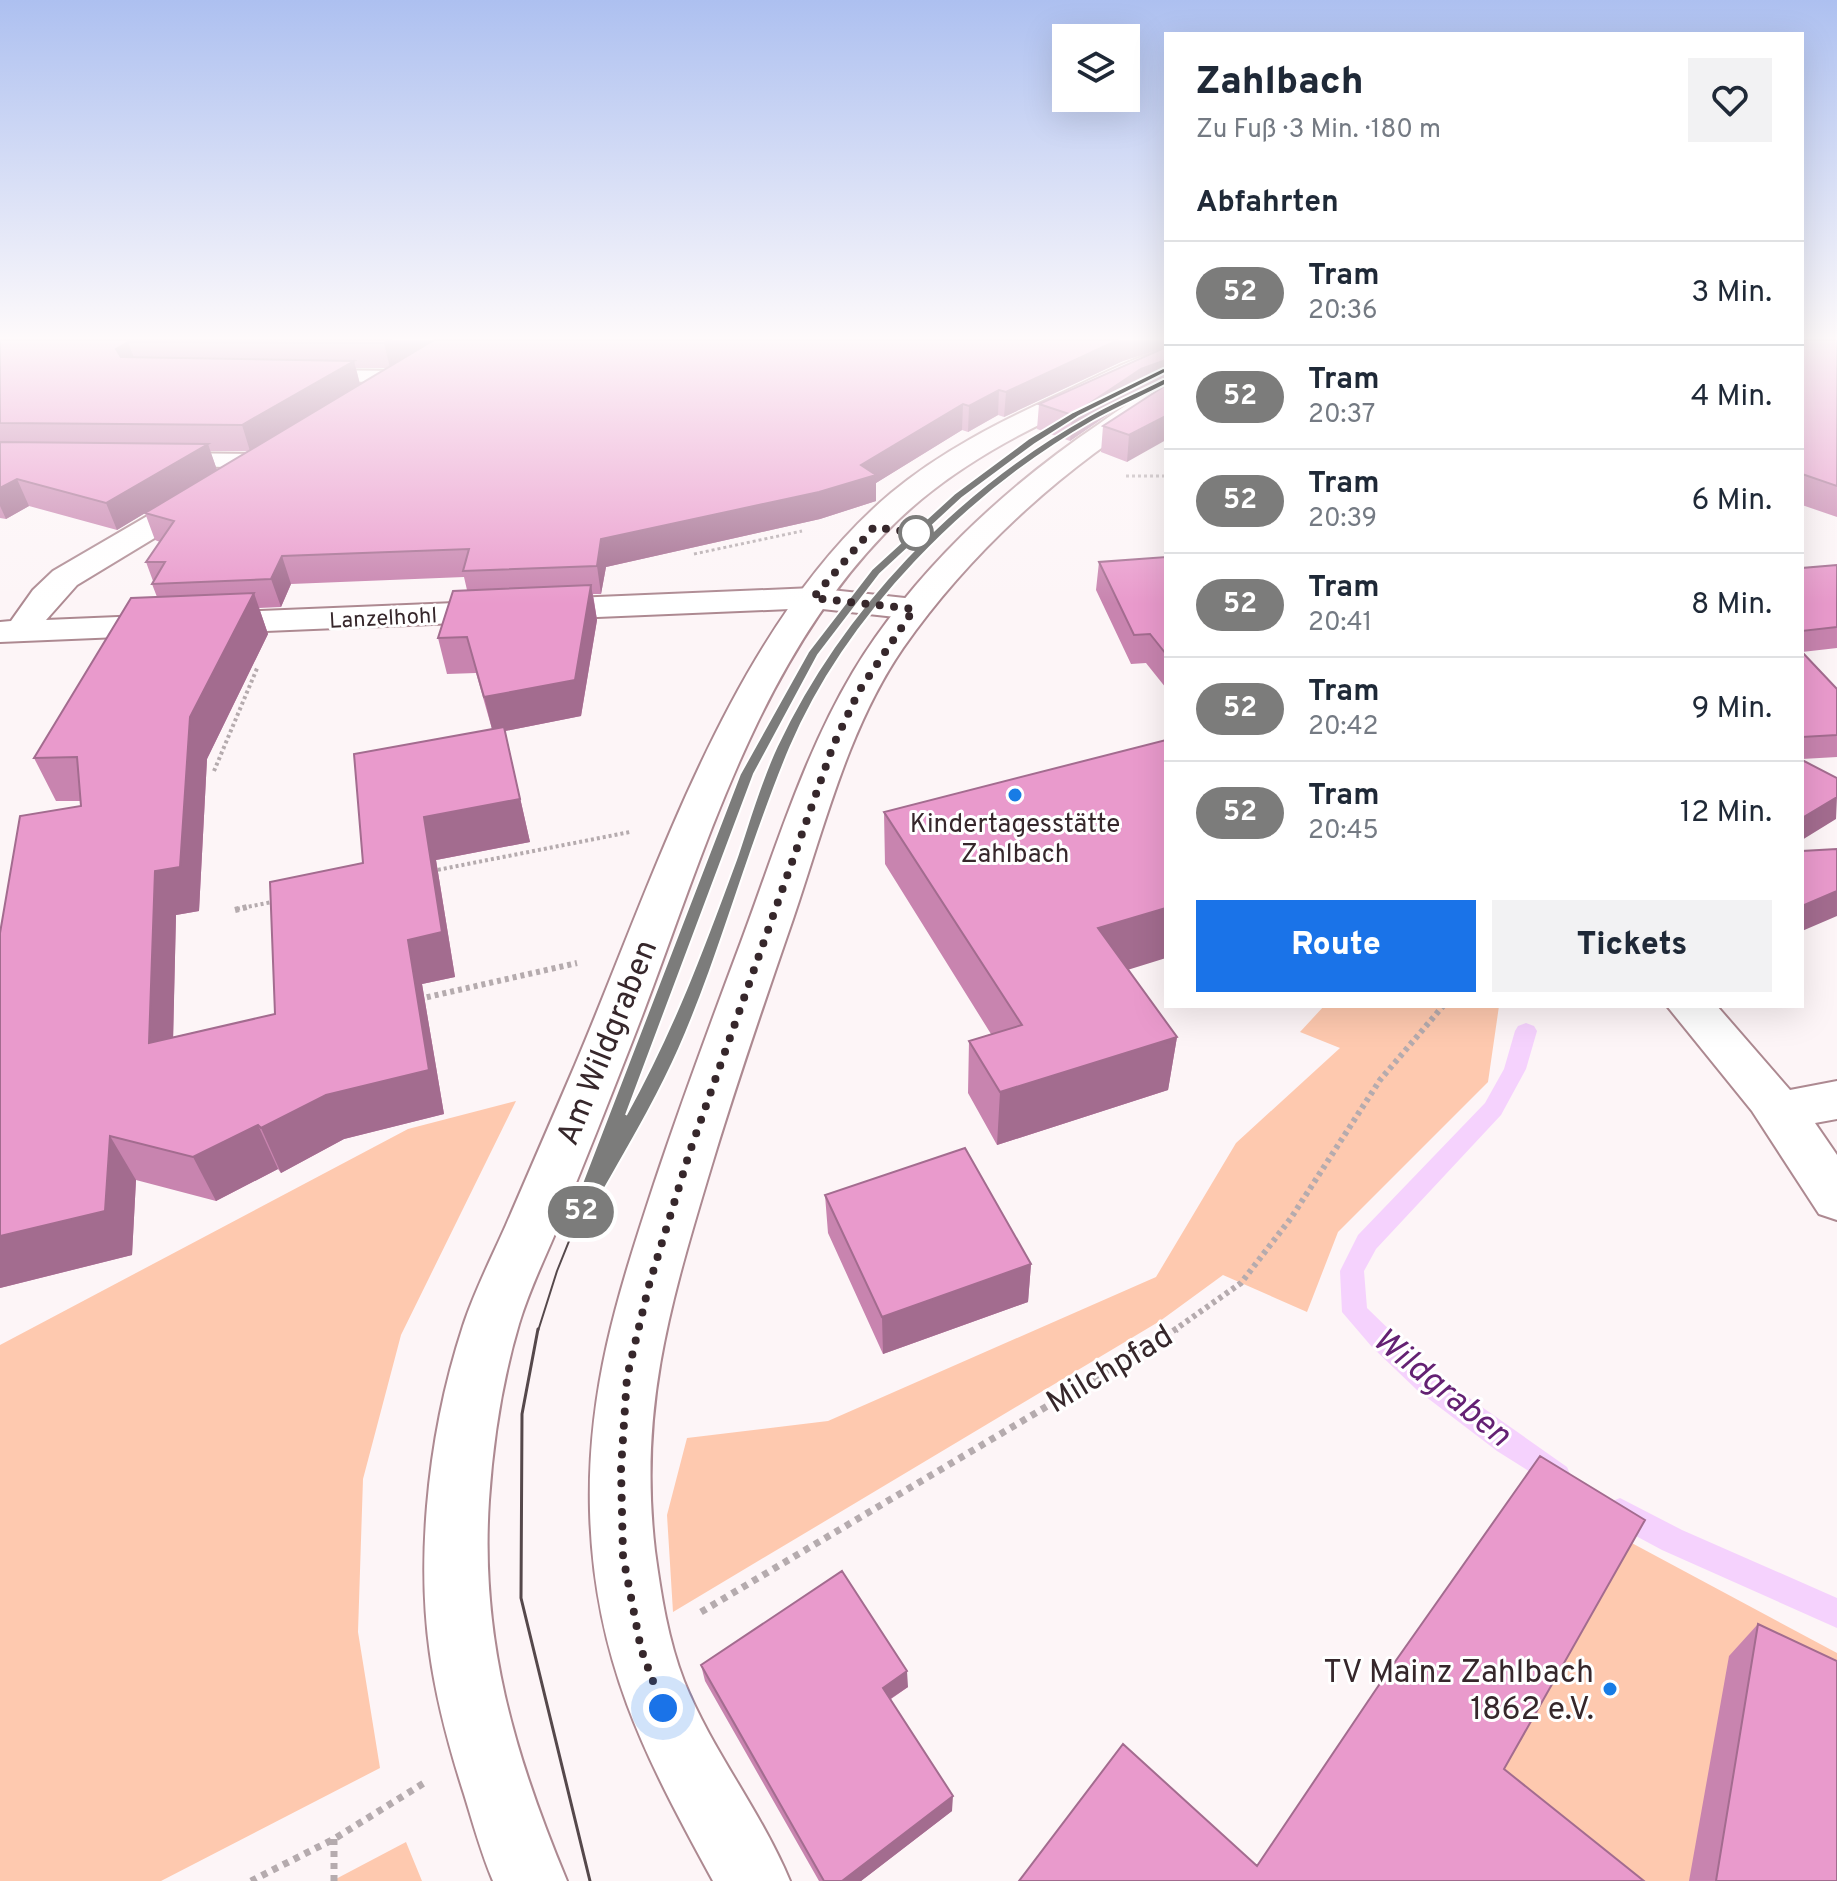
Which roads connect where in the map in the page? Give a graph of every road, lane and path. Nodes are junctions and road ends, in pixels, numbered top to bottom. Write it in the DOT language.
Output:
graph roads {
  1 [pos="1016,428"];
  2 [pos="1112,428"];
  3 [pos="286,446"];
  4 [pos="153,460"];
  5 [pos="260,461"];
  6 [pos="813,598"];
  7 [pos="914,609"];
  8 [pos="277,621"];
  9 [pos="10,632"];
  10 [pos="214,771"];
  11 [pos="694,820"];
  12 [pos="418,874"];
  13 [pos="281,901"];
  14 [pos="235,910"];
  15 [pos="645,948"];
  16 [pos="412,1000"];
  17 [pos="1441,1008"];
  18 [pos="1692,1008"];
  19 [pos="1837,1100"];
  20 [pos="1781,1110"];
  21 [pos="1837,1199"];
  22 [pos="693,1616"];
  23 [pos="425,1782"];
  24 [pos="334,1839"];
  25 [pos="251,1881"];
  26 [pos="334,1881"];
  27 [pos="530,1881"];
  28 [pos="753,1881"];
  1 -- 6 [label="street, Am Wildgraben"];
  2 -- 7 [label="street"];
  3 -- 5 [label="street"];
  4 -- 5 [label="lane"];
  5 -- 9 [label="street"];
  6 -- 7 [label="street"];
  6 -- 8 [label="street, Lanzelhohl"];
  6 -- 11 [label="street, Am Wildgraben"];
  7 -- 28 [label="street"];
  8 -- 9 [label="street, Lanzelhohl"];
  8 -- 10 [label="path"];
  11 -- 12 [label="path"];
  11 -- 15 [label="street, Am Wildgraben"];
  13 -- 14 [label="path"];
  15 -- 16 [label="path"];
  15 -- 27 [label="street, Am Wildgraben"];
  17 -- 22 [label="path, Milchpfad"];
  18 -- 20 [label="street"];
  19 -- 20 [label="street"];
  20 -- 21 [label="street"];
  23 -- 24 [label="path"];
  24 -- 25 [label="path"];
  24 -- 26 [label="path"];
}
